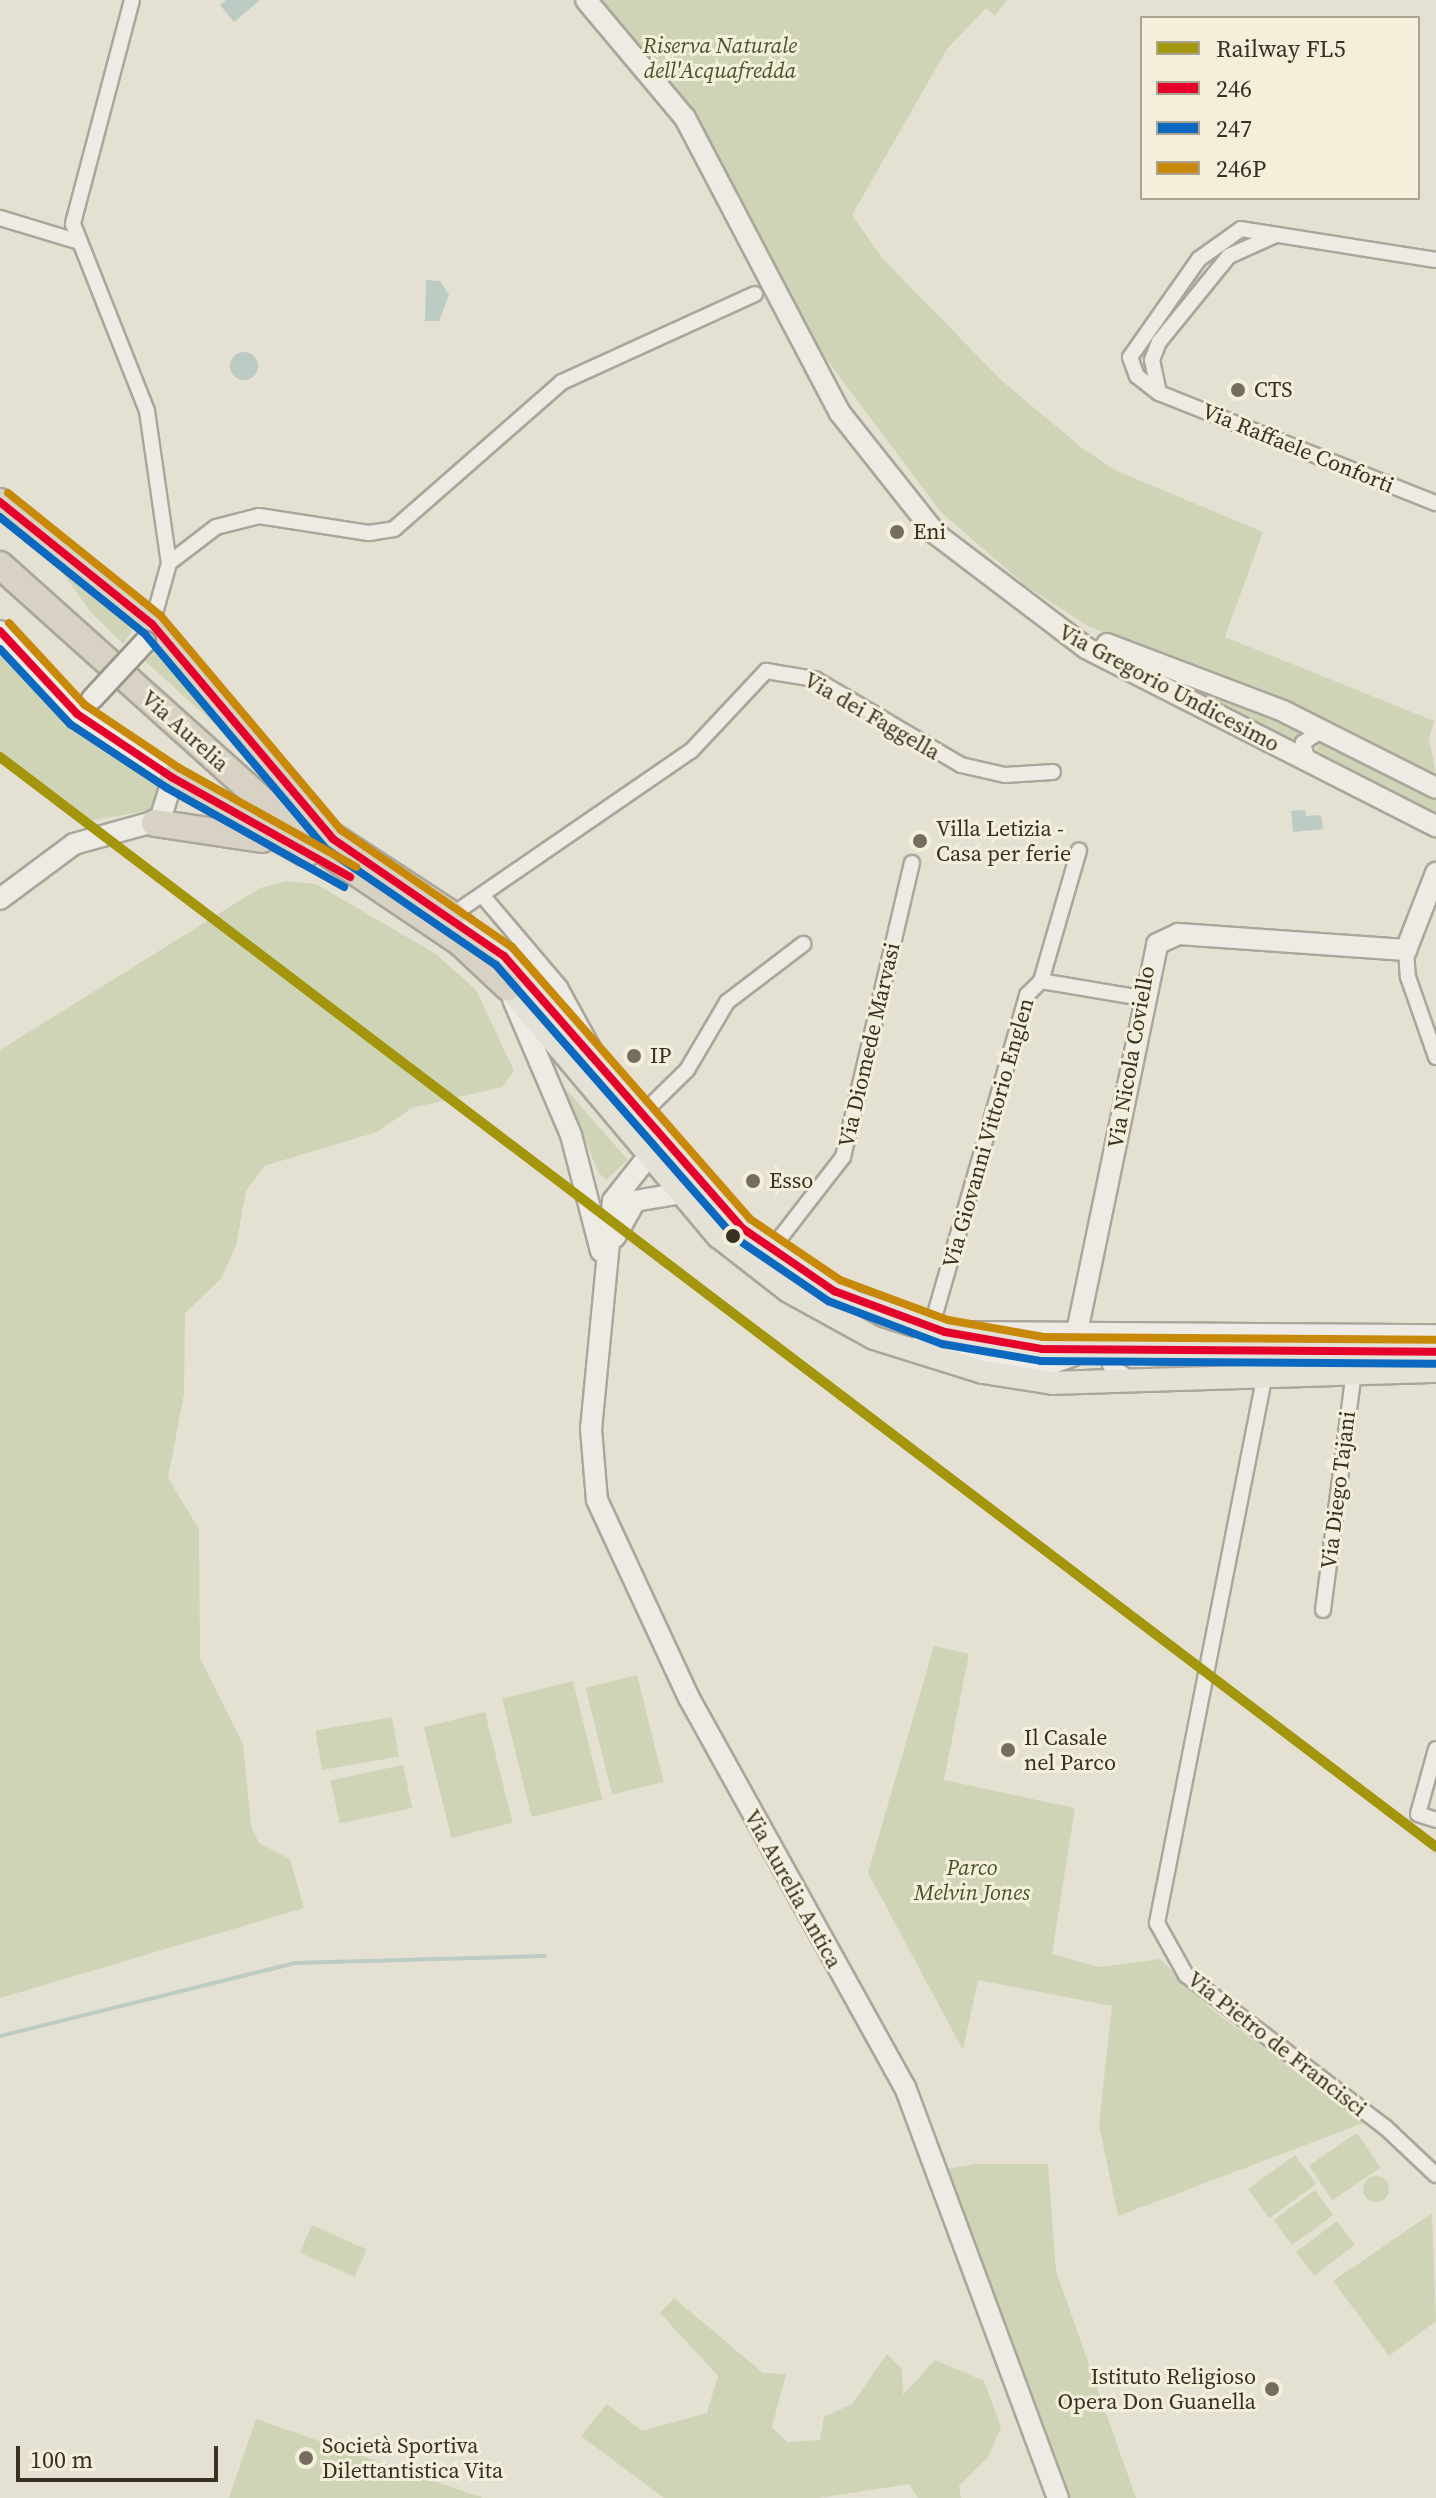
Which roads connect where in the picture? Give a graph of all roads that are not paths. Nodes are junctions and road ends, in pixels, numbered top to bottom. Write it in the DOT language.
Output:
graph roads {
  1 [pos="132,0"];
  2 [pos="586,0"];
  3 [pos="0,218"];
  4 [pos="1293,234"];
  5 [pos="76,241"];
  6 [pos="1436,260"];
  7 [pos="755,294"];
  8 [pos="814,362"];
  9 [pos="1159,393"];
  10 [pos="0,502"];
  11 [pos="1436,503"];
  12 [pos="0,543"];
  13 [pos="169,563"];
  14 [pos="0,565"];
  15 [pos="0,631"];
  16 [pos="148,633"];
  17 [pos="77,714"];
  18 [pos="1323,729"];
  19 [pos="1308,761"];
  20 [pos="1053,772"];
  21 [pos="173,778"];
  22 [pos="1436,788"];
  23 [pos="155,823"];
  24 [pos="1435,828"];
  25 [pos="333,839"];
  26 [pos="299,849"];
  27 [pos="1079,850"];
  28 [pos="912,863"];
  29 [pos="1436,873"];
  30 [pos="380,893"];
  31 [pos="482,895"];
  32 [pos="0,899"];
  33 [pos="452,915"];
  34 [pos="803,944"];
  35 [pos="1406,950"];
  36 [pos="1041,981"];
  37 [pos="508,987"];
  38 [pos="1142,998"];
  39 [pos="1436,1057"];
  40 [pos="601,1067"];
  41 [pos="641,1115"];
  42 [pos="571,1135"];
  43 [pos="661,1140"];
  44 [pos="646,1158"];
  45 [pos="617,1190"];
  46 [pos="676,1194"];
  47 [pos="770,1251"];
  48 [pos="604,1271"];
  49 [pos="1081,1326"];
  50 [pos="938,1330"];
  51 [pos="1338,1330"];
  52 [pos="1133,1331"];
  53 [pos="1436,1332"];
  54 [pos="896,1346"];
  55 [pos="1372,1349"];
  56 [pos="1075,1350"];
  57 [pos="1107,1351"];
  58 [pos="1436,1352"];
  59 [pos="1354,1370"];
  60 [pos="1436,1371"];
  61 [pos="1265,1374"];
  62 [pos="1134,1380"];
  63 [pos="1323,1610"];
  64 [pos="1436,1749"];
  65 [pos="1436,1820"];
  66 [pos="1436,2175"];
  67 [pos="1058,2498"];
  1 -- 5 [label="street"];
  2 -- 8 [label="street, Via Gregorio Undicesimo"];
  3 -- 5 [label="street"];
  4 -- 6 [label="street, Via Raffaele Conforti"];
  4 -- 9 [label="street, Via Raffaele Conforti"];
  4 -- 9 [label="street, Via Raffaele Conforti"];
  5 -- 13 [label="street"];
  7 -- 13 [label="street"];
  8 -- 18 [label="street, Via Gregorio Undicesimo"];
  8 -- 19 [label="street, Via Gregorio Undicesimo"];
  9 -- 11 [label="street, Via Raffaele Conforti"];
  10 -- 16 [label="highway"];
  12 -- 25 [label="highway, Via Aurelia"];
  13 -- 16 [label="street"];
  14 -- 30 [label="highway, Via Aurelia"];
  15 -- 17 [label="street, Via Aurelia"];
  16 -- 17 [label="street, bridge"];
  16 -- 25 [label="highway"];
  17 -- 21 [label="street, Via Aurelia"];
  18 -- 19 [label="street, Via Gregorio Undicesimo"];
  18 -- 22 [label="street, Via Gregorio Undicesimo"];
  19 -- 24 [label="street, Via Gregorio Undicesimo"];
  20 -- 31 [label="street, Via dei Faggella"];
  21 -- 23 [label="street"];
  21 -- 26 [label="highway"];
  23 -- 26 [label="highway"];
  23 -- 32 [label="street"];
  25 -- 33 [label="highway, Via Aurelia"];
  26 -- 30 [label="highway"];
  27 -- 36 [label="street, Via Giovanni Vittorio Englen"];
  28 -- 47 [label="street, Via Diomede Marvasi"];
  29 -- 35 [label="street"];
  30 -- 37 [label="highway, Via Aurelia"];
  31 -- 33 [label="street"];
  31 -- 40 [label="street, Via Aurelia"];
  33 -- 40 [label="main road, Via Aurelia"];
  34 -- 41 [label="street"];
  35 -- 38 [label="street, Via Nicola Coviello"];
  35 -- 39 [label="street"];
  36 -- 38 [label="street"];
  36 -- 50 [label="street, Via Giovanni Vittorio Englen"];
  37 -- 42 [label="street"];
  37 -- 44 [label="main road, Via Aurelia"];
  38 -- 49 [label="street, Via Nicola Coviello"];
  40 -- 41 [label="main road, Via Aurelia"];
  41 -- 43 [label="main road, Via Aurelia"];
  42 -- 45 [label="street"];
  42 -- 48 [label="street"];
  43 -- 44 [label="street"];
  43 -- 47 [label="main road, Via Aurelia"];
  44 -- 45 [label="street"];
  44 -- 46 [label="main road, Via Aurelia"];
  45 -- 48 [label="street"];
  46 -- 48 [label="street"];
  46 -- 54 [label="main road, Via Aurelia"];
  47 -- 50 [label="main road, Via Aurelia"];
  48 -- 67 [label="street, Via Aurelia Antica"];
  49 -- 50 [label="street, Via Aurelia"];
  49 -- 52 [label="street, Via Aurelia"];
  49 -- 56 [label="street"];
  50 -- 56 [label="main road, Via Aurelia"];
  51 -- 52 [label="street, Via Aurelia"];
  51 -- 53 [label="street, Via Aurelia"];
  51 -- 55 [label="street"];
  52 -- 57 [label="street"];
  54 -- 56 [label="street"];
  54 -- 62 [label="main road, Via Aurelia"];
  55 -- 57 [label="main road, Via Aurelia"];
  55 -- 58 [label="main road, Via Aurelia"];
  56 -- 57 [label="main road, Via Aurelia"];
  57 -- 62 [label="street"];
  59 -- 60 [label="main road, Via Aurelia"];
  59 -- 61 [label="main road, Via Aurelia"];
  59 -- 63 [label="street, Via Diego Tajani"];
  61 -- 62 [label="main road, Via Aurelia"];
  61 -- 66 [label="street, Via Pietro de Francisci"];
  64 -- 65 [label="street"];
}
